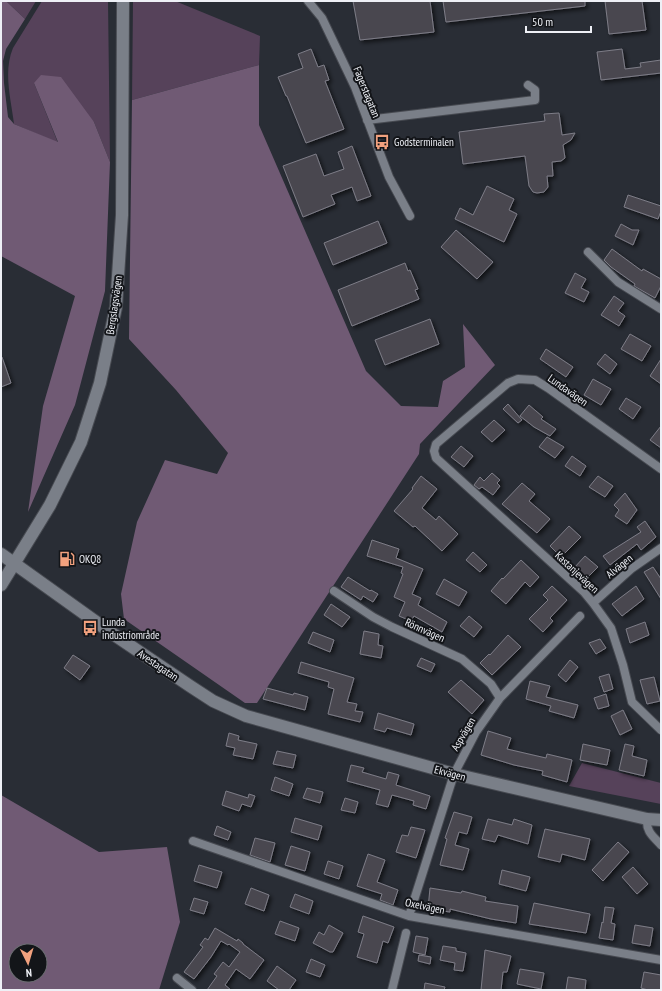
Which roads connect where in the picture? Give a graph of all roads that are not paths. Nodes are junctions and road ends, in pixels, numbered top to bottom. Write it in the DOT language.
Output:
graph roads {
  1 [pos="123,1"];
  2 [pos="308,1"];
  3 [pos="528,85"];
  4 [pos="367,120"];
  5 [pos="410,216"];
  6 [pos="588,252"];
  7 [pos="661,309"];
  8 [pos="436,458"];
  9 [pos="661,469"];
  10 [pos="661,548"];
  11 [pos="1,554"];
  12 [pos="14,562"];
  13 [pos="1,585"];
  14 [pos="334,591"];
  15 [pos="593,603"];
  16 [pos="580,616"];
  17 [pos="500,698"];
  18 [pos="241,714"];
  19 [pos="660,727"];
  20 [pos="454,774"];
  21 [pos="647,819"];
  22 [pos="661,820"];
  23 [pos="193,841"];
  24 [pos="661,845"];
  25 [pos="409,916"];
  26 [pos="406,933"];
  27 [pos="661,960"];
  28 [pos="177,978"];
  29 [pos="192,990"];
  30 [pos="392,990"];
  1 -- 12 [label="street, Bergslagsvägen"];
  2 -- 4 [label="street, Fagerstagatan"];
  3 -- 4 [label="street"];
  4 -- 5 [label="street, Fagerstagatan"];
  6 -- 7 [label="street"];
  8 -- 9 [label="street, Lundavägen"];
  8 -- 15 [label="street, Kastanjevägen"];
  10 -- 15 [label="street, Alvägen"];
  11 -- 12 [label="street, Avestagatan"];
  12 -- 13 [label="street, Bergslagsvägen"];
  12 -- 18 [label="street, Avestagatan"];
  14 -- 17 [label="street, Rönnvägen"];
  15 -- 19 [label="street, Kastanjevägen"];
  16 -- 17 [label="street, Aspvägen"];
  17 -- 20 [label="street, Aspvägen"];
  18 -- 20 [label="street, Ekvägen"];
  20 -- 21 [label="street, Ekvägen"];
  20 -- 25 [label="street, Aspvägen"];
  21 -- 22 [label="street, Ekvägen"];
  21 -- 24 [label="street"];
  23 -- 25 [label="street, Oxelvägen"];
  25 -- 27 [label="street, Oxelvägen"];
  26 -- 30 [label="street"];
  28 -- 29 [label="street"];
}
